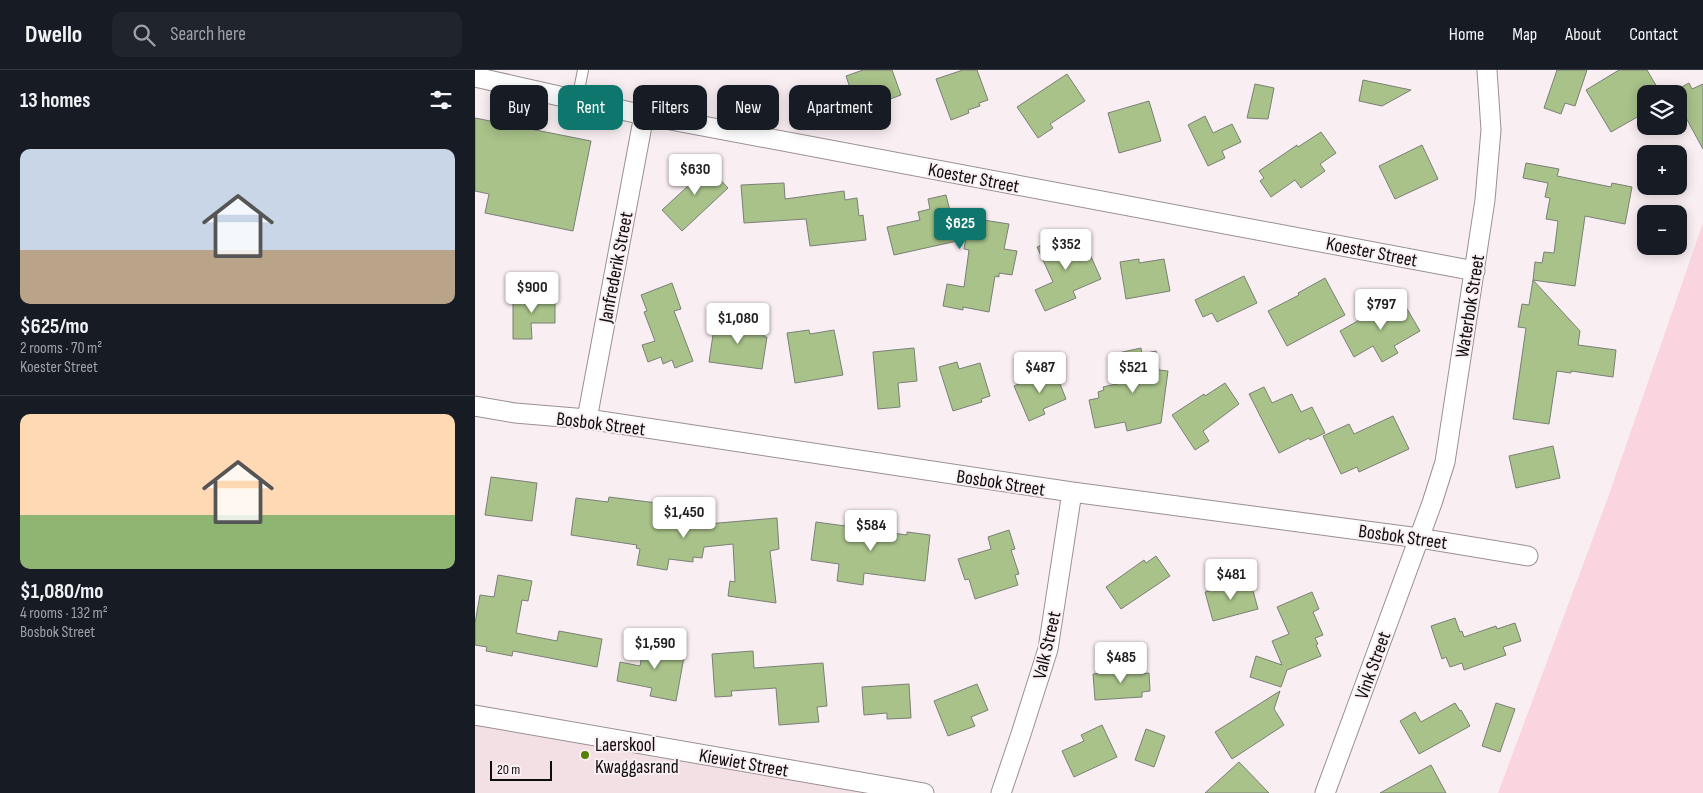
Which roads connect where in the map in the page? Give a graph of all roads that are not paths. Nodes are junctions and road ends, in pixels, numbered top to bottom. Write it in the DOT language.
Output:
graph roads {
  1 [pos="583,70"];
  2 [pos="1487,70"];
  3 [pos="475,77"];
  4 [pos="580,85"];
  5 [pos="558,96"];
  6 [pos="707,127"];
  7 [pos="642,130"];
  8 [pos="1475,271"];
  9 [pos="475,406"];
  10 [pos="587,419"];
  11 [pos="1072,492"];
  12 [pos="1419,538"];
  13 [pos="1528,556"];
  14 [pos="475,715"];
  15 [pos="924,793"];
  16 [pos="1001,793"];
  17 [pos="1325,793"];
  1 -- 4 [label="lane"];
  2 -- 8 [label="street, Waterbok Street"];
  3 -- 5 [label="street, Koester Street"];
  6 -- 8 [label="street, Koester Street"];
  7 -- 10 [label="street, Janfrederik Street"];
  8 -- 12 [label="street, Waterbok Street"];
  9 -- 10 [label="street, Bosbok Street"];
  10 -- 11 [label="street, Bosbok Street"];
  11 -- 12 [label="street, Bosbok Street"];
  11 -- 16 [label="street, Valk Street"];
  12 -- 13 [label="street, Bosbok Street"];
  12 -- 17 [label="street, Vink Street"];
  14 -- 15 [label="street, Kiewiet Street"];
}
